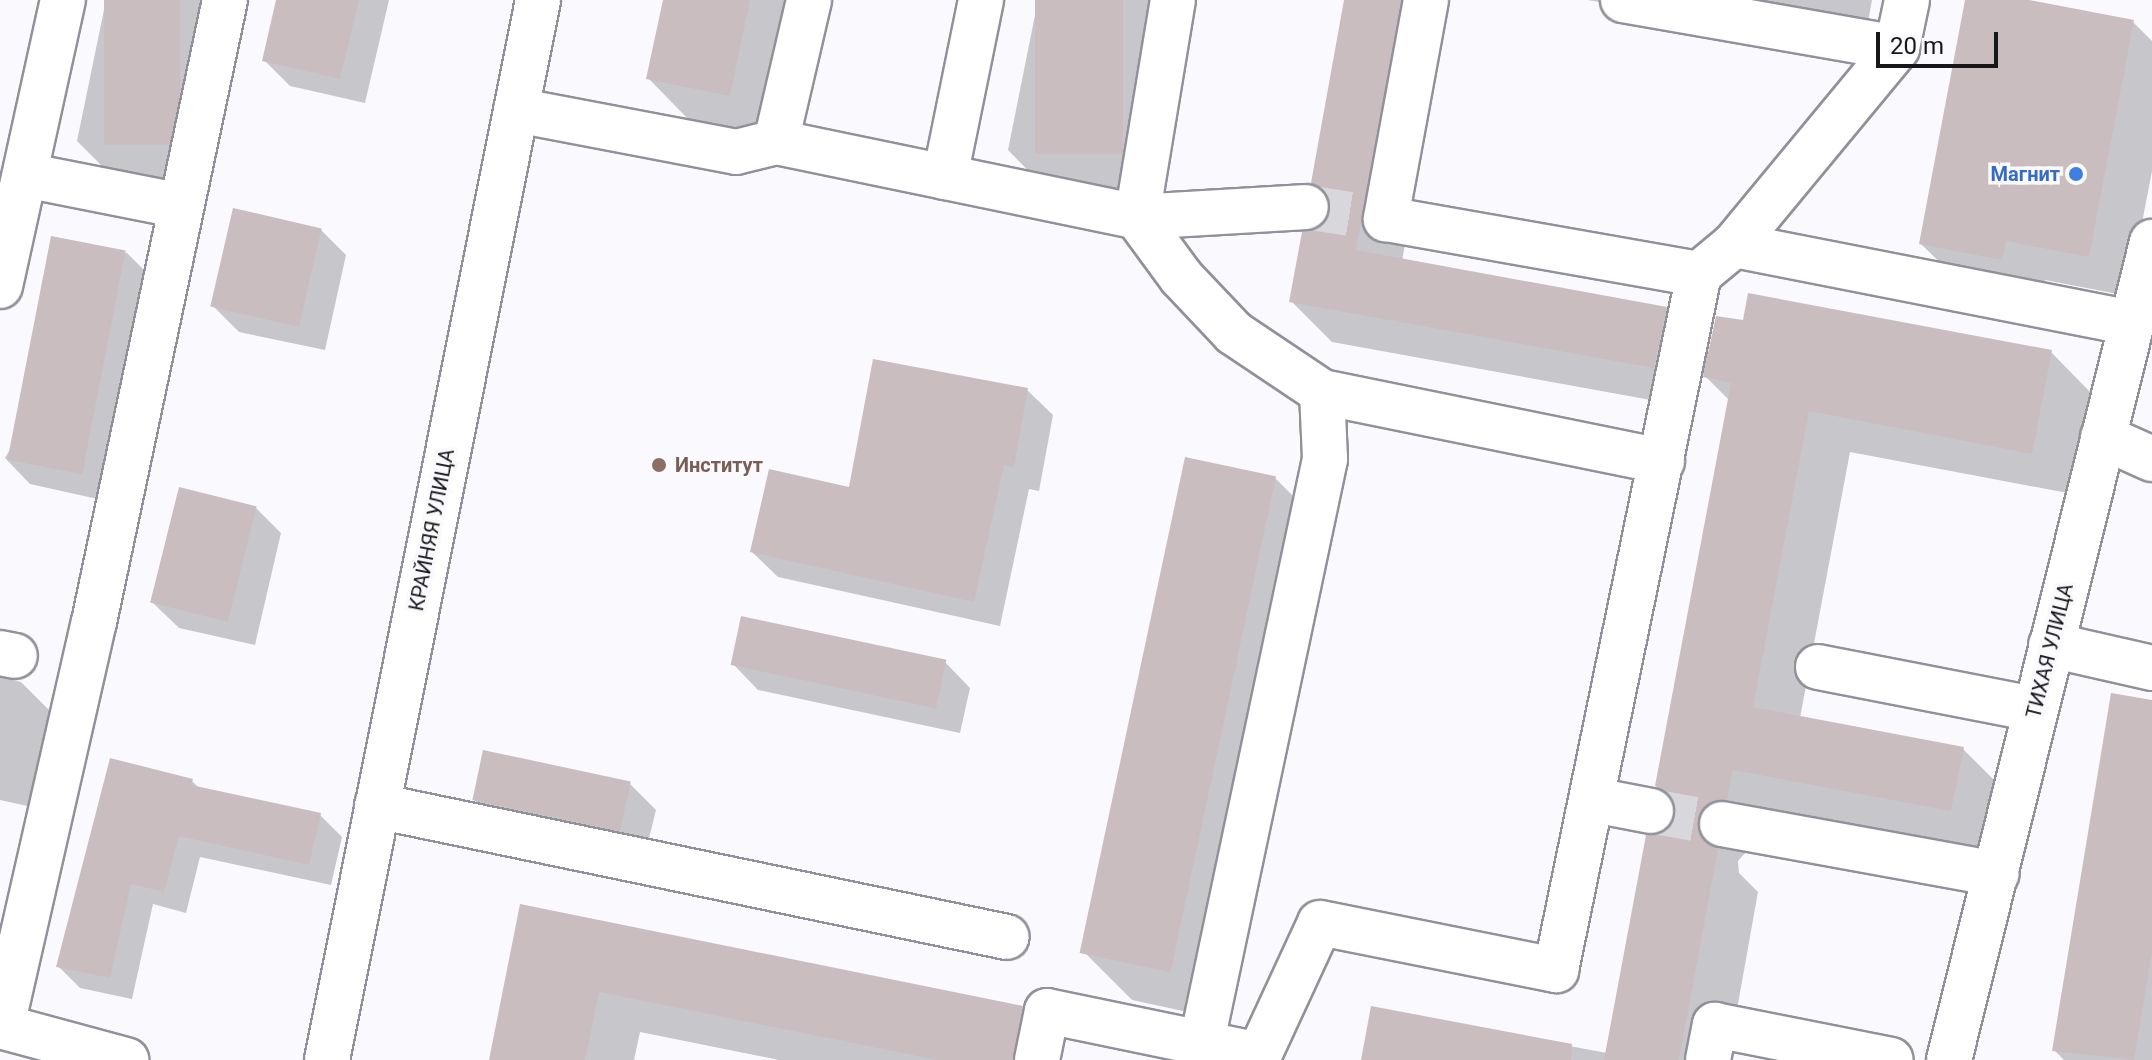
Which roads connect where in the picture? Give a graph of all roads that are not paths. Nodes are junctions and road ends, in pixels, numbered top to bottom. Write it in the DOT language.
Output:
graph roads {
  1 [pos="63,0"];
  2 [pos="225,0"];
  3 [pos="538,0"];
  4 [pos="809,0"];
  5 [pos="981,0"];
  6 [pos="1173,0"];
  7 [pos="1426,0"];
  8 [pos="1623,0"];
  9 [pos="1907,0"];
  10 [pos="1897,48"];
  11 [pos="516,110"];
  12 [pos="776,142"];
  13 [pos="25,175"];
  14 [pos="945,177"];
  15 [pos="181,206"];
  16 [pos="1306,207"];
  17 [pos="1137,217"];
  18 [pos="7,224"];
  19 [pos="2152,242"];
  20 [pos="1734,245"];
  21 [pos="1699,274"];
  22 [pos="0,286"];
  23 [pos="2132,323"];
  24 [pos="1322,392"];
  25 [pos="2103,437"];
  26 [pos="2152,459"];
  27 [pos="1662,461"];
  28 [pos="2051,645"];
  29 [pos="1818,667"];
  30 [pos="2152,668"];
  31 [pos="2034,709"];
  32 [pos="1594,800"];
  33 [pos="377,806"];
  34 [pos="1651,811"];
  35 [pos="1722,824"];
  36 [pos="1996,874"];
  37 [pos="1007,937"];
  38 [pos="1,1026"];
  39 [pos="1200,1052"];
  40 [pos="126,1060"];
  41 [pos="327,1060"];
  42 [pos="1037,1060"];
  43 [pos="1708,1060"];
  44 [pos="1891,1060"];
  45 [pos="1949,1060"];
  1 -- 13 [label="street"];
  2 -- 15 [label="street"];
  3 -- 11 [label="street, КРАЙНЯЯ УЛИЦА"];
  4 -- 12 [label="street"];
  5 -- 14 [label="street"];
  6 -- 17 [label="street"];
  7 -- 21 [label="street"];
  8 -- 10 [label="street"];
  9 -- 10 [label="street"];
  10 -- 20 [label="street"];
  11 -- 12 [label="street"];
  11 -- 33 [label="street, КРАЙНЯЯ УЛИЦА"];
  12 -- 14 [label="street"];
  13 -- 15 [label="street"];
  13 -- 18 [label="street"];
  14 -- 17 [label="street"];
  15 -- 38 [label="street"];
  16 -- 17 [label="street"];
  17 -- 24 [label="street"];
  18 -- 22 [label="street"];
  19 -- 23 [label="street, ТИХАЯ УЛИЦА"];
  20 -- 21 [label="street"];
  20 -- 23 [label="street"];
  21 -- 27 [label="street"];
  23 -- 25 [label="street, ТИХАЯ УЛИЦА"];
  24 -- 27 [label="street"];
  24 -- 39 [label="street"];
  25 -- 26 [label="street"];
  25 -- 28 [label="street, ТИХАЯ УЛИЦА"];
  27 -- 32 [label="street"];
  28 -- 30 [label="street"];
  28 -- 31 [label="street, ТИХАЯ УЛИЦА"];
  29 -- 31 [label="street"];
  31 -- 36 [label="street, ТИХАЯ УЛИЦА"];
  32 -- 34 [label="street"];
  32 -- 39 [label="street"];
  33 -- 37 [label="street"];
  33 -- 41 [label="street, КРАЙНЯЯ УЛИЦА"];
  35 -- 36 [label="street"];
  36 -- 45 [label="street, ТИХАЯ УЛИЦА"];
  38 -- 40 [label="street"];
  39 -- 42 [label="street"];
  43 -- 44 [label="street"];
}
